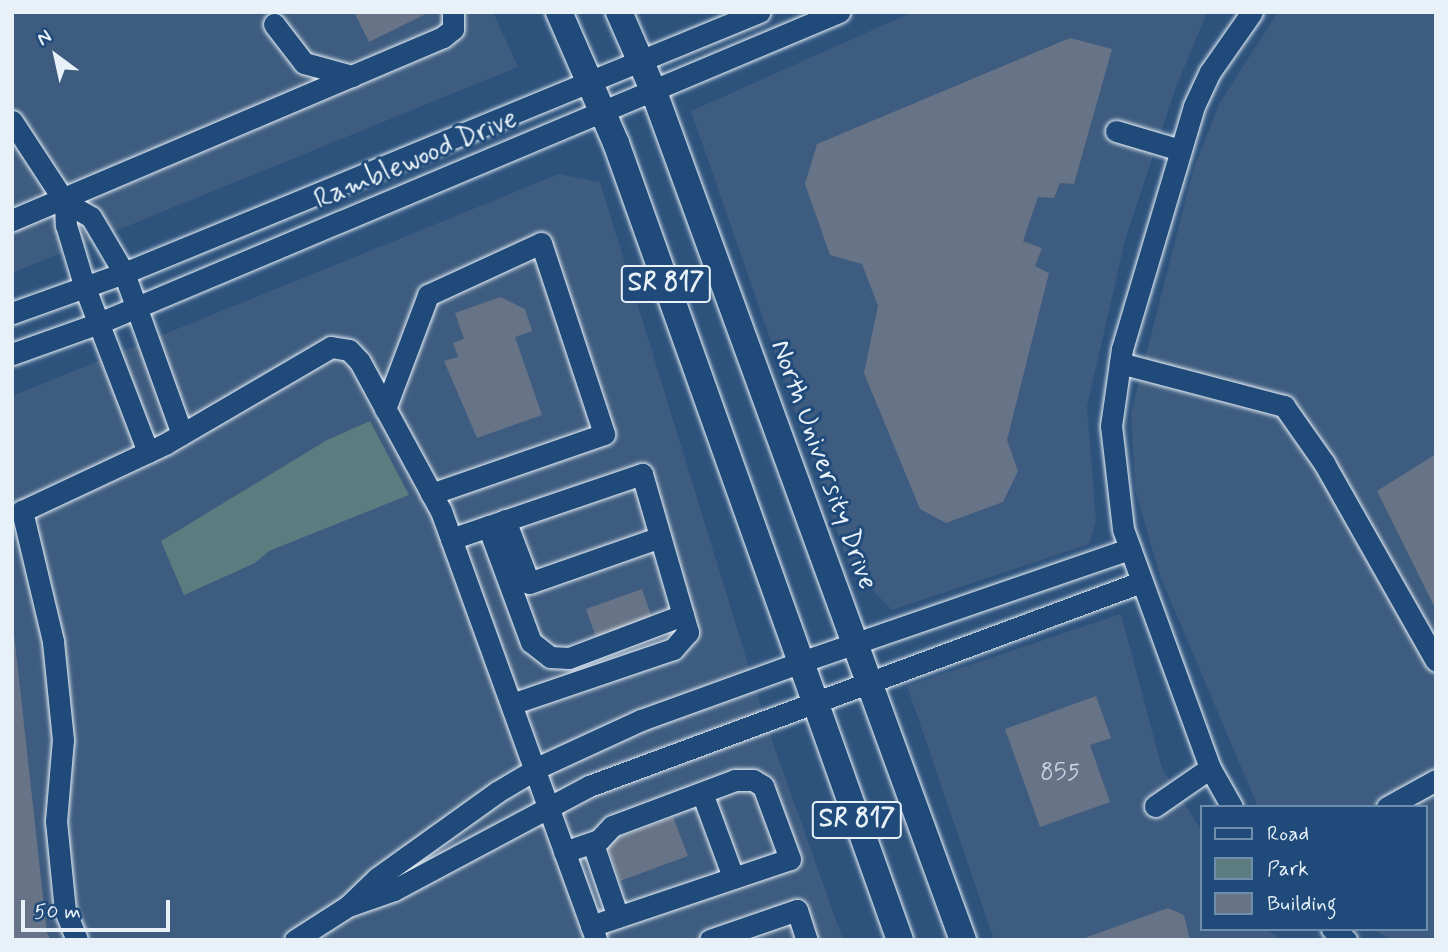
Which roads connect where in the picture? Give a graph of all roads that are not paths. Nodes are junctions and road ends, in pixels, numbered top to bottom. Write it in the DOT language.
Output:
graph roads {
  1 [pos="453,12"];
  2 [pos="559,12"];
  3 [pos="619,12"];
  4 [pos="759,12"];
  5 [pos="839,12"];
  6 [pos="1252,12"];
  7 [pos="274,24"];
  8 [pos="641,62"];
  9 [pos="352,76"];
  10 [pos="590,79"];
  11 [pos="654,92"];
  12 [pos="604,112"];
  13 [pos="12,121"];
  14 [pos="1116,131"];
  15 [pos="1180,150"];
  16 [pos="65,202"];
  17 [pos="12,220"];
  18 [pos="124,273"];
  19 [pos="85,288"];
  20 [pos="135,307"];
  21 [pos="12,313"];
  22 [pos="99,323"];
  23 [pos="12,354"];
  24 [pos="1120,363"];
  25 [pos="385,409"];
  26 [pos="182,434"];
  27 [pos="148,452"];
  28 [pos="431,494"];
  29 [pos="17,511"];
  30 [pos="497,523"];
  31 [pos="660,537"];
  32 [pos="451,538"];
  33 [pos="1130,549"];
  34 [pos="1141,582"];
  35 [pos="683,615"];
  36 [pos="854,644"];
  37 [pos="801,662"];
  38 [pos="1436,662"];
  39 [pos="868,681"];
  40 [pos="815,700"];
  41 [pos="510,704"];
  42 [pos="1210,768"];
  43 [pos="534,769"];
  44 [pos="1436,780"];
  45 [pos="702,793"];
  46 [pos="1231,805"];
  47 [pos="1391,805"];
  48 [pos="1155,806"];
  49 [pos="547,807"];
  50 [pos="593,844"];
  51 [pos="564,852"];
  52 [pos="733,877"];
  53 [pos="348,906"];
  54 [pos="618,917"];
  55 [pos="594,933"];
  56 [pos="743,935"];
  57 [pos="77,940"];
  58 [pos="295,940"];
  59 [pos="710,940"];
  60 [pos="807,940"];
  61 [pos="900,940"];
  62 [pos="963,940"];
  1 -- 9 [label="street"];
  2 -- 10 [label="main road, SR 817"];
  3 -- 8 [label="main road, North University Drive / SR 817"];
  4 -- 8 [label="street, Ramblewood Drive"];
  5 -- 11 [label="street, Ramblewood Drive"];
  6 -- 15 [label="street"];
  7 -- 9 [label="street"];
  8 -- 10 [label="street, Ramblewood Drive"];
  8 -- 11 [label="main road, North University Drive / SR 817"];
  9 -- 16 [label="street"];
  10 -- 12 [label="main road, SR 817"];
  10 -- 18 [label="street, Ramblewood Drive"];
  11 -- 12 [label="street, Ramblewood Drive"];
  11 -- 36 [label="main road, North University Drive / SR 817"];
  12 -- 20 [label="street, Ramblewood Drive"];
  12 -- 37 [label="main road, SR 817"];
  13 -- 16 [label="street"];
  14 -- 15 [label="street"];
  15 -- 24 [label="street"];
  16 -- 17 [label="street"];
  16 -- 18 [label="street"];
  16 -- 19 [label="street"];
  18 -- 19 [label="street, Ramblewood Drive"];
  18 -- 20 [label="street"];
  19 -- 21 [label="street, Ramblewood Drive"];
  19 -- 22 [label="street"];
  20 -- 22 [label="street, Ramblewood Drive"];
  20 -- 26 [label="street"];
  22 -- 23 [label="street, Ramblewood Drive"];
  22 -- 27 [label="street"];
  24 -- 33 [label="street"];
  24 -- 38 [label="street"];
  25 -- 26 [label="street"];
  25 -- 28 [label="street"];
  25 -- 28 [label="street"];
  26 -- 27 [label="street"];
  27 -- 29 [label="street"];
  28 -- 32 [label="street"];
  29 -- 57 [label="street"];
  30 -- 31 [label="street"];
  30 -- 31 [label="street"];
  30 -- 32 [label="street"];
  30 -- 35 [label="street"];
  31 -- 35 [label="street"];
  32 -- 41 [label="street"];
  33 -- 34 [label="street"];
  33 -- 36 [label="street"];
  34 -- 39 [label="street"];
  34 -- 42 [label="street"];
  35 -- 41 [label="street"];
  36 -- 37 [label="street"];
  36 -- 39 [label="main road, North University Drive / SR 817"];
  37 -- 40 [label="main road, SR 817"];
  37 -- 43 [label="street"];
  39 -- 40 [label="street"];
  39 -- 62 [label="main road, North University Drive / SR 817"];
  40 -- 49 [label="street"];
  40 -- 61 [label="main road, SR 817"];
  41 -- 43 [label="street"];
  42 -- 46 [label="street"];
  42 -- 48 [label="street"];
  43 -- 49 [label="street"];
  43 -- 53 [label="street"];
  44 -- 47 [label="street"];
  45 -- 50 [label="street"];
  45 -- 52 [label="street"];
  45 -- 52 [label="street"];
  49 -- 51 [label="street"];
  49 -- 53 [label="street"];
  50 -- 51 [label="street"];
  50 -- 54 [label="street"];
  51 -- 55 [label="street"];
  52 -- 54 [label="street"];
  53 -- 58 [label="street"];
  54 -- 55 [label="street"];
  56 -- 59 [label="street"];
  56 -- 60 [label="street"];
}
